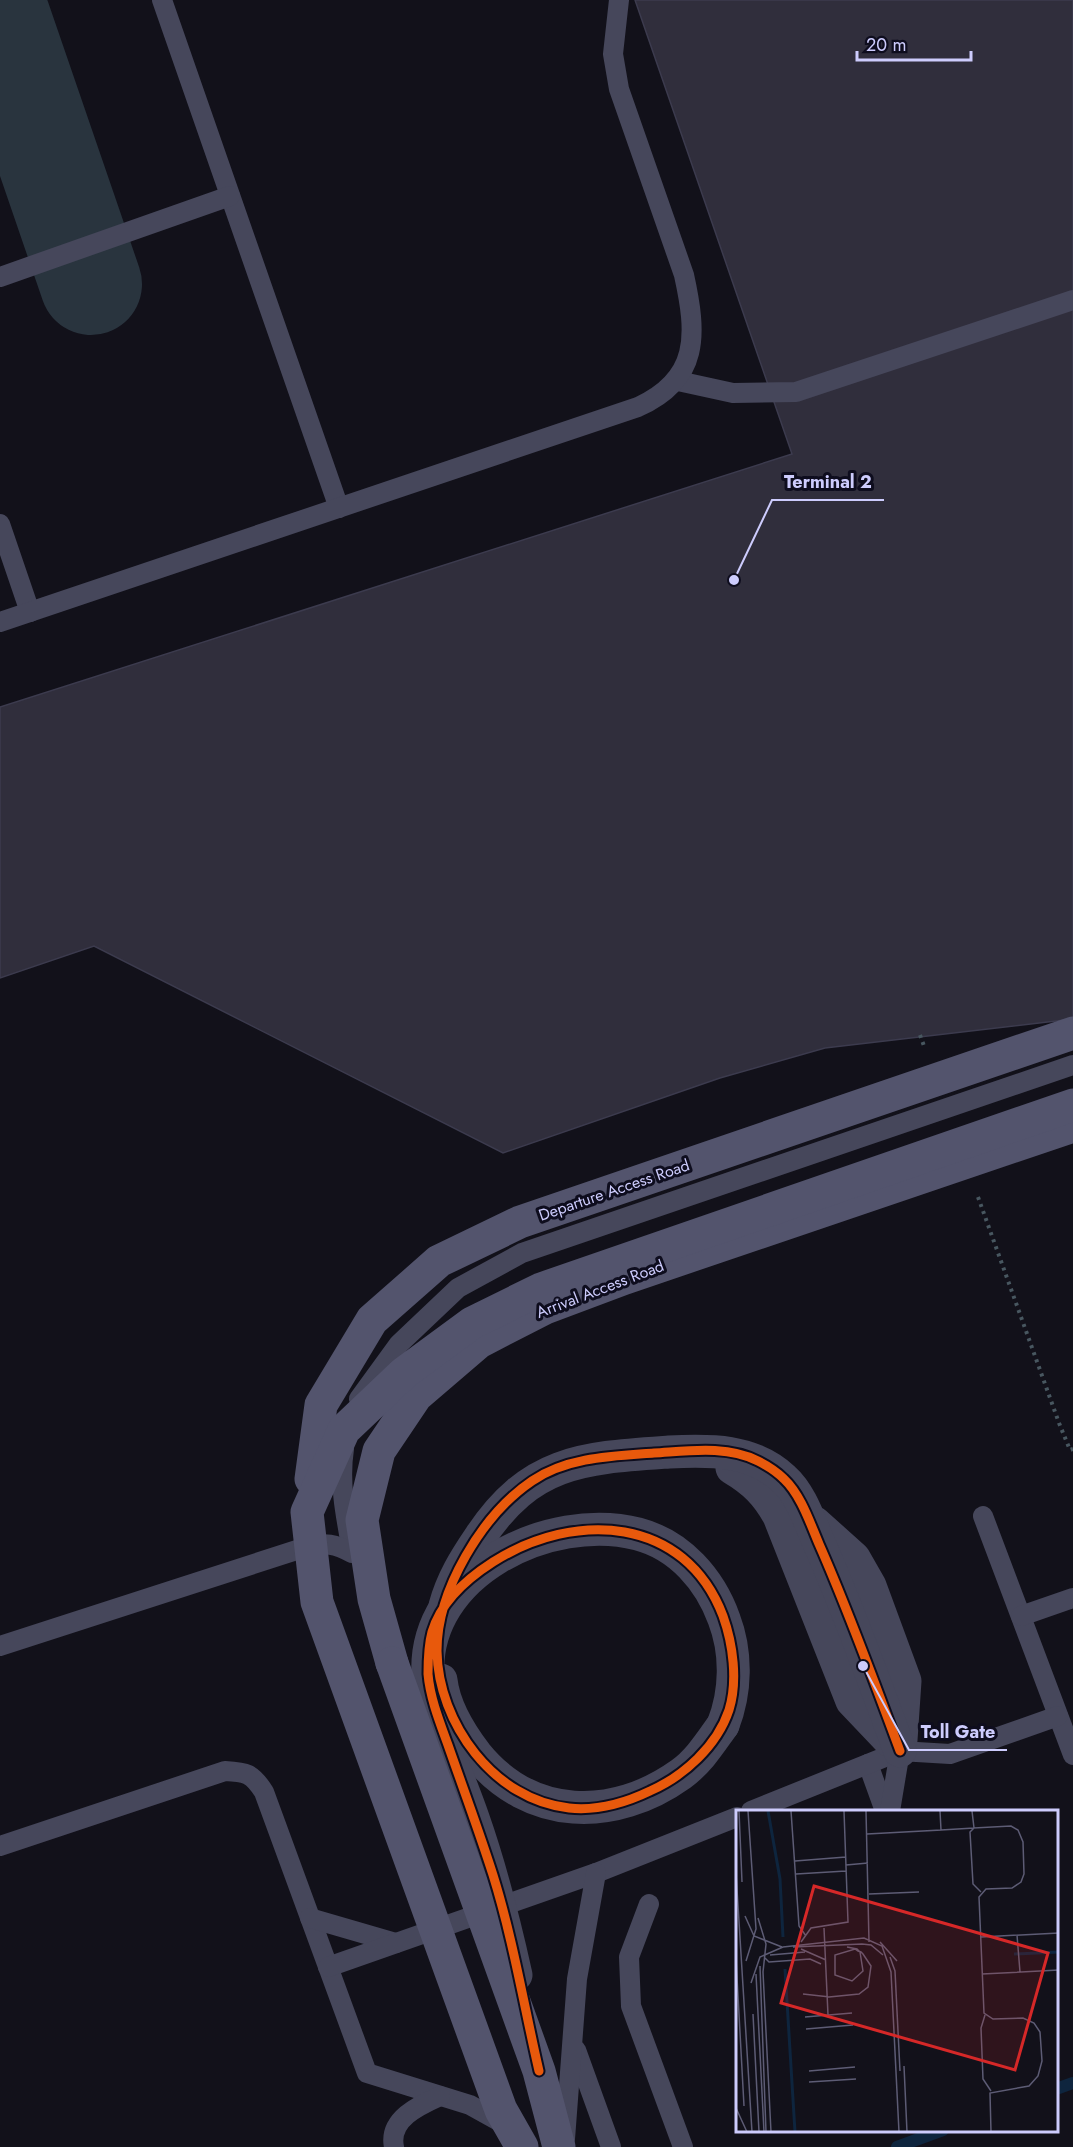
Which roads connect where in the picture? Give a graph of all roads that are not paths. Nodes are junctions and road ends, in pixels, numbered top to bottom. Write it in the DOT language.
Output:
graph roads {
  1 [pos="162,0"];
  2 [pos="619,0"];
  3 [pos="230,196"];
  4 [pos="0,277"];
  5 [pos="1073,300"];
  6 [pos="678,381"];
  7 [pos="339,508"];
  8 [pos="0,524"];
  9 [pos="30,612"];
  10 [pos="0,622"];
  11 [pos="1073,1033"];
  12 [pos="1073,1065"];
  13 [pos="1073,1105"];
  14 [pos="1073,1126"];
  15 [pos="686,1451"];
  16 [pos="307,1512"];
  17 [pos="983,1516"];
  18 [pos="352,1553"];
  19 [pos="1073,1598"];
  20 [pos="374,1599"];
  21 [pos="1021,1616"];
  22 [pos="0,1646"];
  23 [pos="1058,1716"];
  24 [pos="900,1751"];
  25 [pos="1073,1755"];
  26 [pos="868,1764"];
  27 [pos="753,1810"];
  28 [pos="885,1810"];
  29 [pos="890,1810"];
  30 [pos="736,1817"];
  31 [pos="0,1846"];
  32 [pos="596,1874"];
  33 [pos="649,1904"];
  34 [pos="310,1918"];
  35 [pos="396,1943"];
  36 [pos="328,1967"];
  37 [pos="572,2036"];
  38 [pos="539,2071"];
  39 [pos="440,2096"];
  40 [pos="610,2146"];
  41 [pos="394,2147"];
  42 [pos="522,2147"];
  43 [pos="534,2147"];
  44 [pos="559,2147"];
  45 [pos="565,2147"];
  46 [pos="683,2147"];
  1 -- 3 [label="lane"];
  2 -- 6 [label="lane"];
  3 -- 4 [label="lane"];
  3 -- 7 [label="lane"];
  5 -- 6 [label="lane"];
  6 -- 7 [label="lane"];
  7 -- 9 [label="lane"];
  8 -- 9 [label="lane"];
  9 -- 10 [label="lane"];
  11 -- 16 [label="street, Departure Access Road, bridge"];
  12 -- 18 [label="lane, bridge"];
  13 -- 16 [label="street, bridge"];
  14 -- 20 [label="street, Arrival Access Road"];
  15 -- 24 [label="street"];
  15 -- 24 [label="street"];
  15 -- 38 [label="street, bridge"];
  16 -- 42 [label="street, Departure Access Road, bridge"];
  17 -- 21 [label="lane"];
  18 -- 20 [label="lane"];
  18 -- 22 [label="lane"];
  19 -- 21 [label="lane"];
  20 -- 38 [label="street, Arrival Access Road, bridge"];
  21 -- 23 [label="lane"];
  23 -- 24 [label="lane"];
  23 -- 25 [label="lane"];
  24 -- 26 [label="lane"];
  24 -- 29 [label="lane"];
  26 -- 27 [label="lane"];
  26 -- 28 [label="lane"];
  30 -- 32 [label="lane"];
  31 -- 34 [label="lane"];
  32 -- 35 [label="lane"];
  32 -- 37 [label="lane"];
  33 -- 46 [label="lane"];
  34 -- 35 [label="lane"];
  34 -- 36 [label="lane"];
  35 -- 36 [label="lane"];
  36 -- 39 [label="lane"];
  37 -- 40 [label="lane"];
  37 -- 45 [label="lane"];
  38 -- 44 [label="street, Arrival Access Road, bridge"];
  39 -- 41 [label="lane"];
  39 -- 43 [label="lane"];
}
